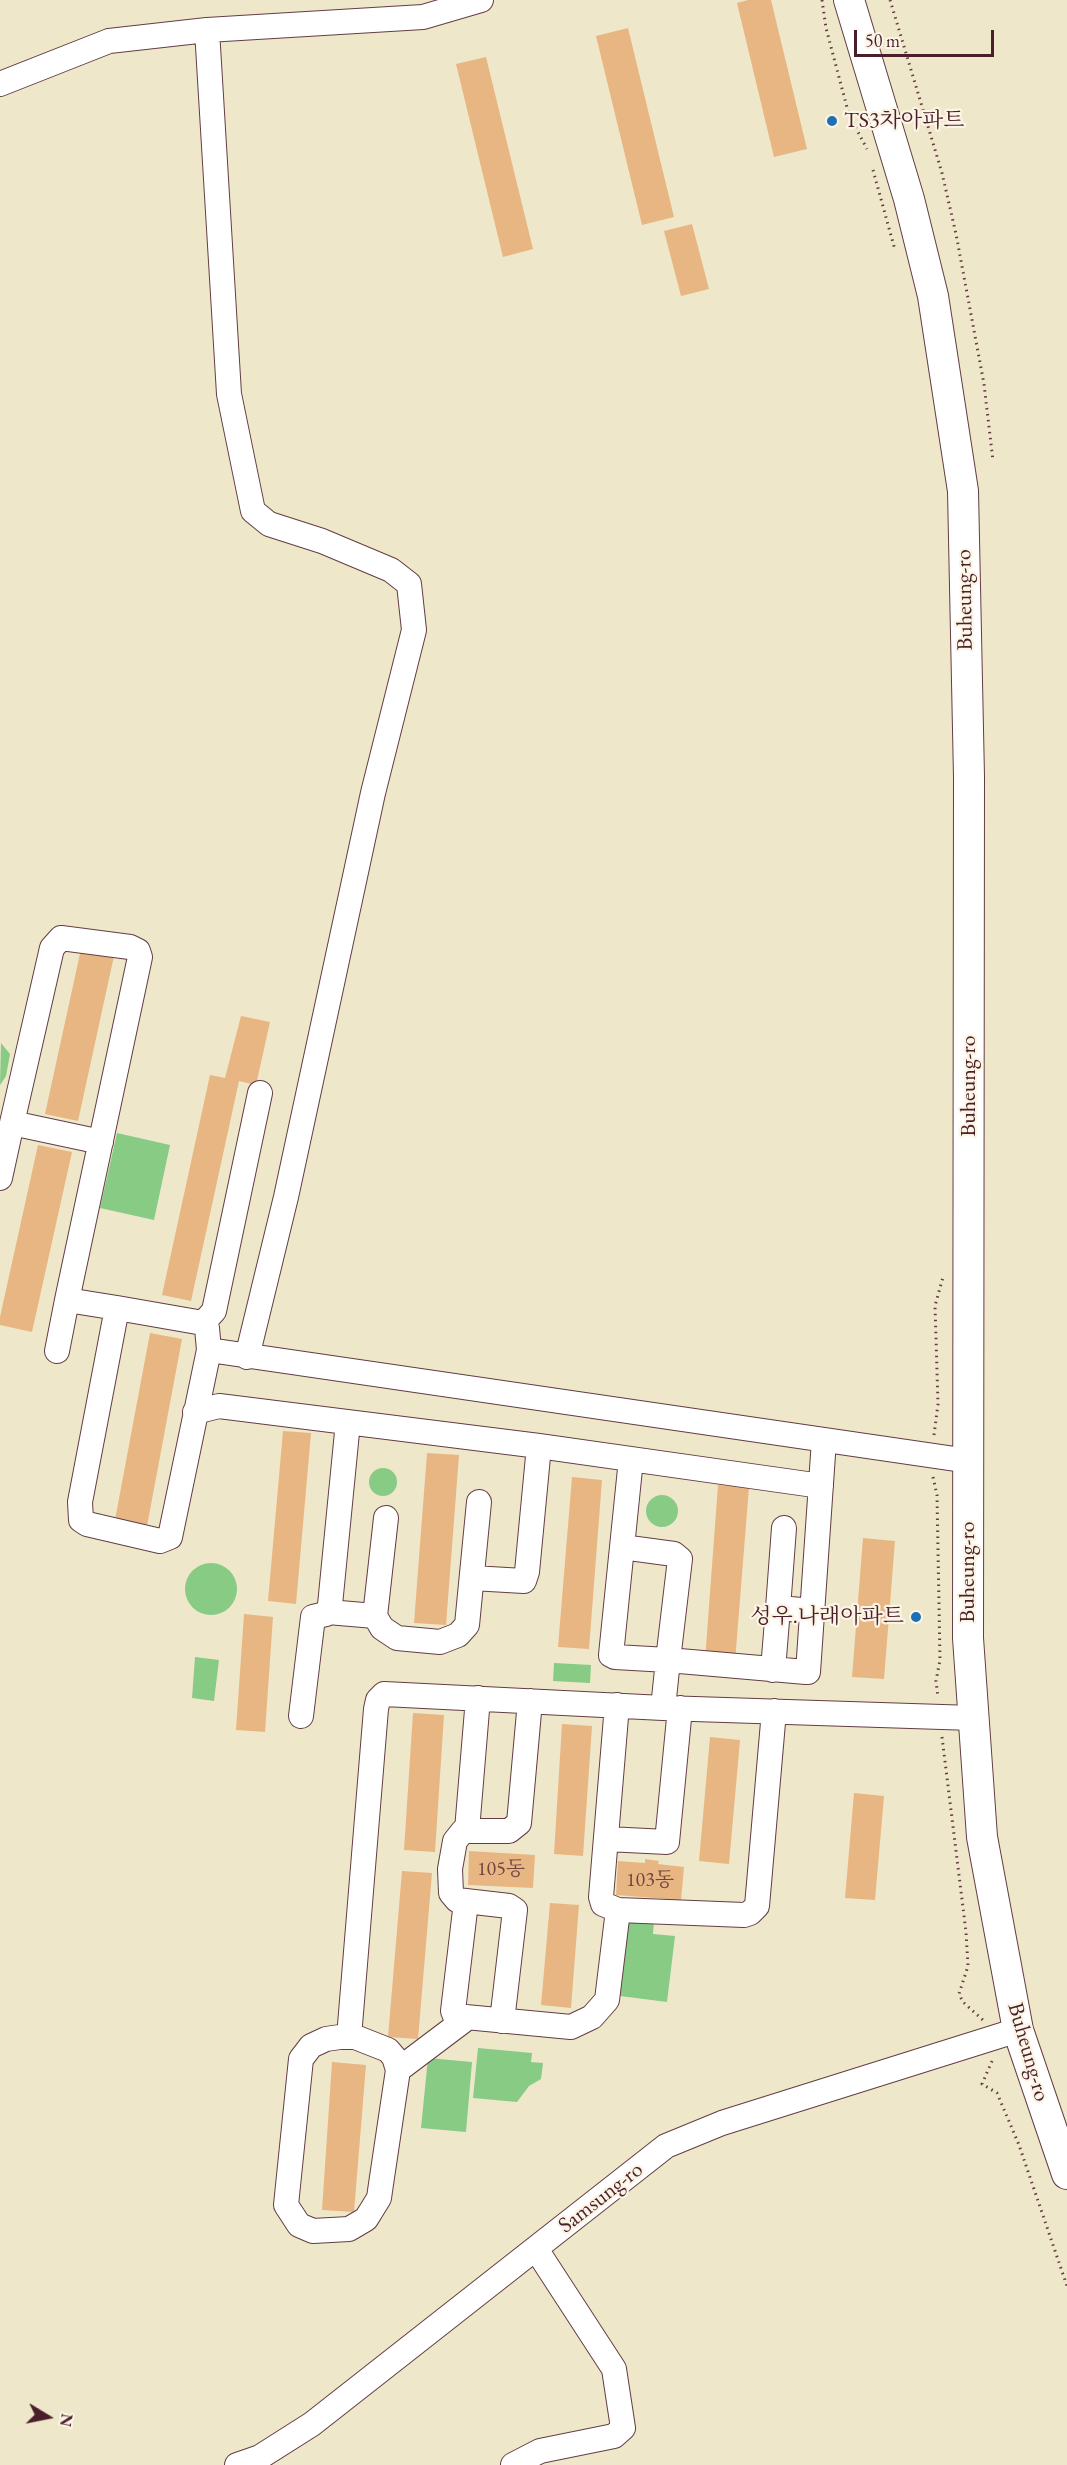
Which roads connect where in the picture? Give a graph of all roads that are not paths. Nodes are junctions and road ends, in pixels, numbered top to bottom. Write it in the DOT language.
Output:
graph roads {
  1 [pos="481,0"];
  2 [pos="849,0"];
  3 [pos="207,30"];
  4 [pos="0,84"];
  5 [pos="260,1093"];
  6 [pos="12,1124"];
  7 [pos="100,1142"];
  8 [pos="0,1178"];
  9 [pos="67,1300"];
  10 [pos="117,1308"];
  11 [pos="203,1323"];
  12 [pos="209,1350"];
  13 [pos="57,1351"];
  14 [pos="247,1357"];
  15 [pos="195,1412"];
  16 [pos="348,1422"];
  17 [pos="824,1440"];
  18 [pos="539,1446"];
  19 [pos="631,1459"];
  20 [pos="969,1461"];
  21 [pos="821,1486"];
  22 [pos="479,1502"];
  23 [pos="386,1518"];
  24 [pos="784,1528"];
  25 [pos="622,1547"];
  26 [pos="472,1578"];
  27 [pos="778,1608"];
  28 [pos="814,1611"];
  29 [pos="328,1612"];
  30 [pos="375,1616"];
  31 [pos="668,1660"];
  32 [pos="773,1670"];
  33 [pos="478,1698"];
  34 [pos="530,1701"];
  35 [pos="617,1705"];
  36 [pos="671,1708"];
  37 [pos="774,1711"];
  38 [pos="301,1716"];
  39 [pos="974,1718"];
  40 [pos="467,1830"];
  41 [pos="607,1839"];
  42 [pos="466,1902"];
  43 [pos="618,1910"];
  44 [pos="467,2018"];
  45 [pos="502,2021"];
  46 [pos="1018,2030"];
  47 [pos="348,2037"];
  48 [pos="398,2070"];
  49 [pos="1067,2174"];
  50 [pos="536,2249"];
  51 [pos="237,2465"];
  52 [pos="513,2465"];
  1 -- 3 [label="street"];
  2 -- 20 [label="main road, Buheung-ro"];
  3 -- 4 [label="street"];
  3 -- 14 [label="street"];
  5 -- 11 [label="street"];
  6 -- 7 [label="street"];
  6 -- 7 [label="street"];
  6 -- 8 [label="street"];
  7 -- 9 [label="street"];
  9 -- 10 [label="street"];
  9 -- 13 [label="street"];
  10 -- 11 [label="street"];
  10 -- 15 [label="street"];
  11 -- 12 [label="street"];
  12 -- 14 [label="street"];
  12 -- 15 [label="street"];
  14 -- 17 [label="street"];
  15 -- 16 [label="street"];
  16 -- 18 [label="street"];
  16 -- 29 [label="street"];
  17 -- 20 [label="street"];
  17 -- 21 [label="street"];
  18 -- 19 [label="street"];
  18 -- 26 [label="street"];
  19 -- 21 [label="street"];
  19 -- 25 [label="street"];
  20 -- 39 [label="main road, Buheung-ro"];
  21 -- 28 [label="street"];
  22 -- 26 [label="street"];
  23 -- 30 [label="street"];
  24 -- 27 [label="street"];
  25 -- 31 [label="street"];
  25 -- 31 [label="street"];
  26 -- 30 [label="street"];
  27 -- 28 [label="street"];
  27 -- 32 [label="street"];
  28 -- 32 [label="street"];
  29 -- 30 [label="street"];
  29 -- 38 [label="street"];
  31 -- 32 [label="street"];
  31 -- 36 [label="street"];
  33 -- 34 [label="street"];
  33 -- 40 [label="street"];
  33 -- 47 [label="street"];
  34 -- 35 [label="street"];
  34 -- 40 [label="street"];
  35 -- 36 [label="street"];
  35 -- 41 [label="street"];
  36 -- 37 [label="street"];
  36 -- 41 [label="street"];
  37 -- 39 [label="street"];
  37 -- 43 [label="street"];
  39 -- 46 [label="main road, Buheung-ro"];
  40 -- 42 [label="street"];
  41 -- 43 [label="street"];
  42 -- 44 [label="street"];
  42 -- 45 [label="street"];
  43 -- 45 [label="street"];
  44 -- 45 [label="street"];
  44 -- 48 [label="street"];
  46 -- 49 [label="main road, Buheung-ro"];
  46 -- 50 [label="street, Samsung-ro"];
  47 -- 48 [label="street"];
  47 -- 48 [label="street"];
  50 -- 51 [label="street, Samsung-ro"];
  50 -- 52 [label="street"];
}
